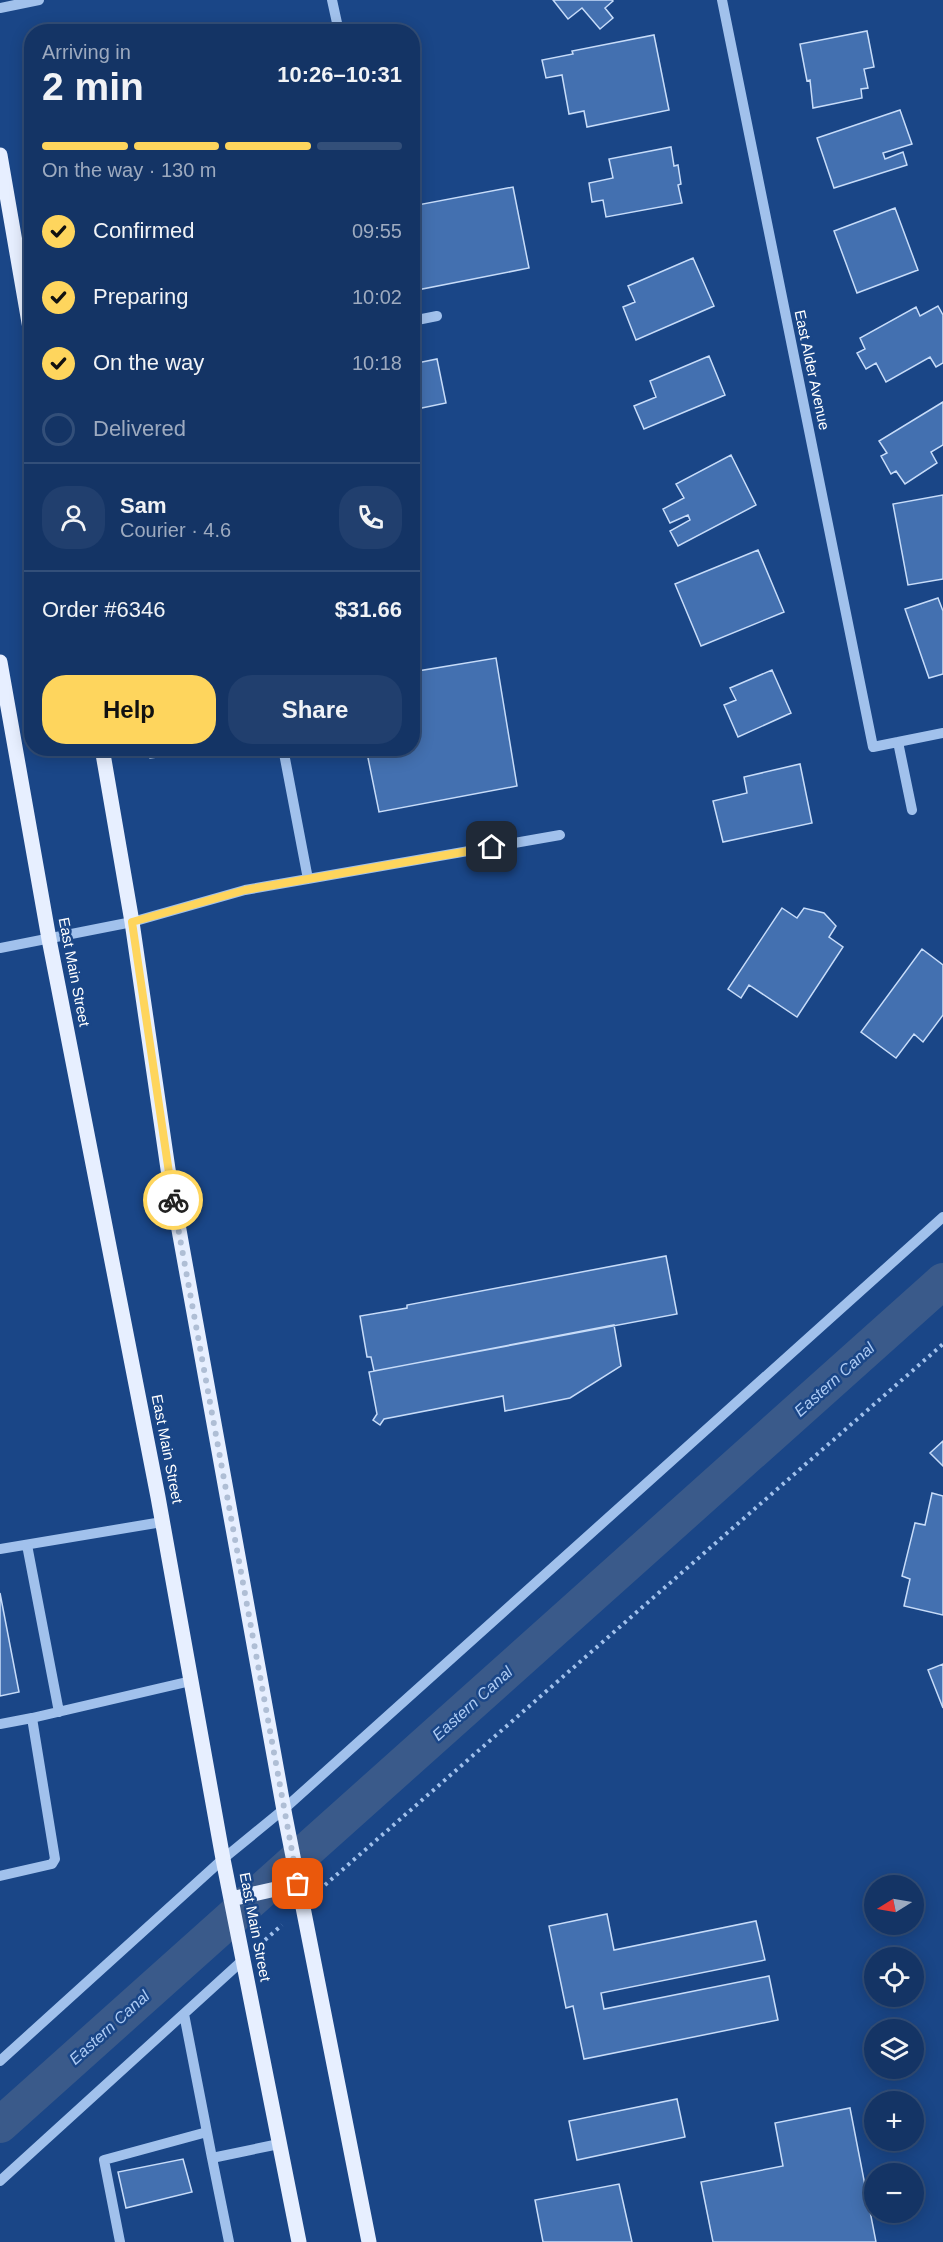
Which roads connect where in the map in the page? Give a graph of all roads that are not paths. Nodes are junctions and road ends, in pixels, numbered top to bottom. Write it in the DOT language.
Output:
graph roads {
  1 [pos="39,0"];
  2 [pos="332,0"];
  3 [pos="722,0"];
  4 [pos="0,8"];
  5 [pos="337,24"];
  6 [pos="0,155"];
  7 [pos="24,269"];
  8 [pos="437,316"];
  9 [pos="420,319"];
  10 [pos="0,662"];
  11 [pos="943,733"];
  12 [pos="898,742"];
  13 [pos="103,756"];
  14 [pos="285,756"];
  15 [pos="912,810"];
  16 [pos="560,835"];
  17 [pos="308,879"];
  18 [pos="132,922"];
  19 [pos="49,939"];
  20 [pos="0,948"];
  21 [pos="943,1217"];
  22 [pos="162,1522"];
  23 [pos="27,1545"];
  24 [pos="0,1549"];
  25 [pos="191,1681"];
  26 [pos="59,1712"];
  27 [pos="32,1718"];
  28 [pos="0,1724"];
  29 [pos="284,1813"];
  30 [pos="224,1862"];
  31 [pos="0,1876"];
  32 [pos="298,1884"];
  33 [pos="231,1899"];
  34 [pos="243,1960"];
  35 [pos="184,2014"];
  36 [pos="0,2061"];
  37 [pos="207,2132"];
  38 [pos="279,2144"];
  39 [pos="212,2158"];
  40 [pos="0,2181"];
  41 [pos="120,2242"];
  42 [pos="230,2242"];
  43 [pos="299,2242"];
  44 [pos="369,2242"];
  1 -- 4 [label="street"];
  2 -- 5 [label="street"];
  3 -- 12 [label="street, East Alder Avenue"];
  6 -- 7 [label="main road"];
  8 -- 9 [label="street"];
  10 -- 19 [label="main road, East Main Street"];
  11 -- 12 [label="street"];
  12 -- 15 [label="street"];
  13 -- 18 [label="main road"];
  14 -- 17 [label="street"];
  16 -- 17 [label="street"];
  17 -- 18 [label="street"];
  18 -- 19 [label="street"];
  18 -- 29 [label="main road"];
  19 -- 20 [label="street"];
  19 -- 22 [label="main road, East Main Street"];
  21 -- 29 [label="street"];
  22 -- 23 [label="street"];
  22 -- 25 [label="main road, East Main Street"];
  23 -- 24 [label="street"];
  23 -- 26 [label="street"];
  25 -- 26 [label="street"];
  25 -- 30 [label="main road, East Main Street"];
  26 -- 27 [label="street"];
  27 -- 28 [label="street"];
  27 -- 31 [label="street"];
  29 -- 30 [label="street"];
  29 -- 32 [label="main road"];
  30 -- 33 [label="main road, East Main Street"];
  30 -- 36 [label="street"];
  32 -- 33 [label="main road"];
  32 -- 44 [label="main road"];
  33 -- 34 [label="main road, East Main Street"];
  34 -- 35 [label="street"];
  34 -- 38 [label="main road, East Main Street"];
  35 -- 37 [label="street"];
  35 -- 40 [label="street"];
  37 -- 39 [label="street"];
  37 -- 41 [label="street"];
  38 -- 39 [label="street"];
  38 -- 43 [label="main road, East Main Street"];
  39 -- 42 [label="street"];
}
